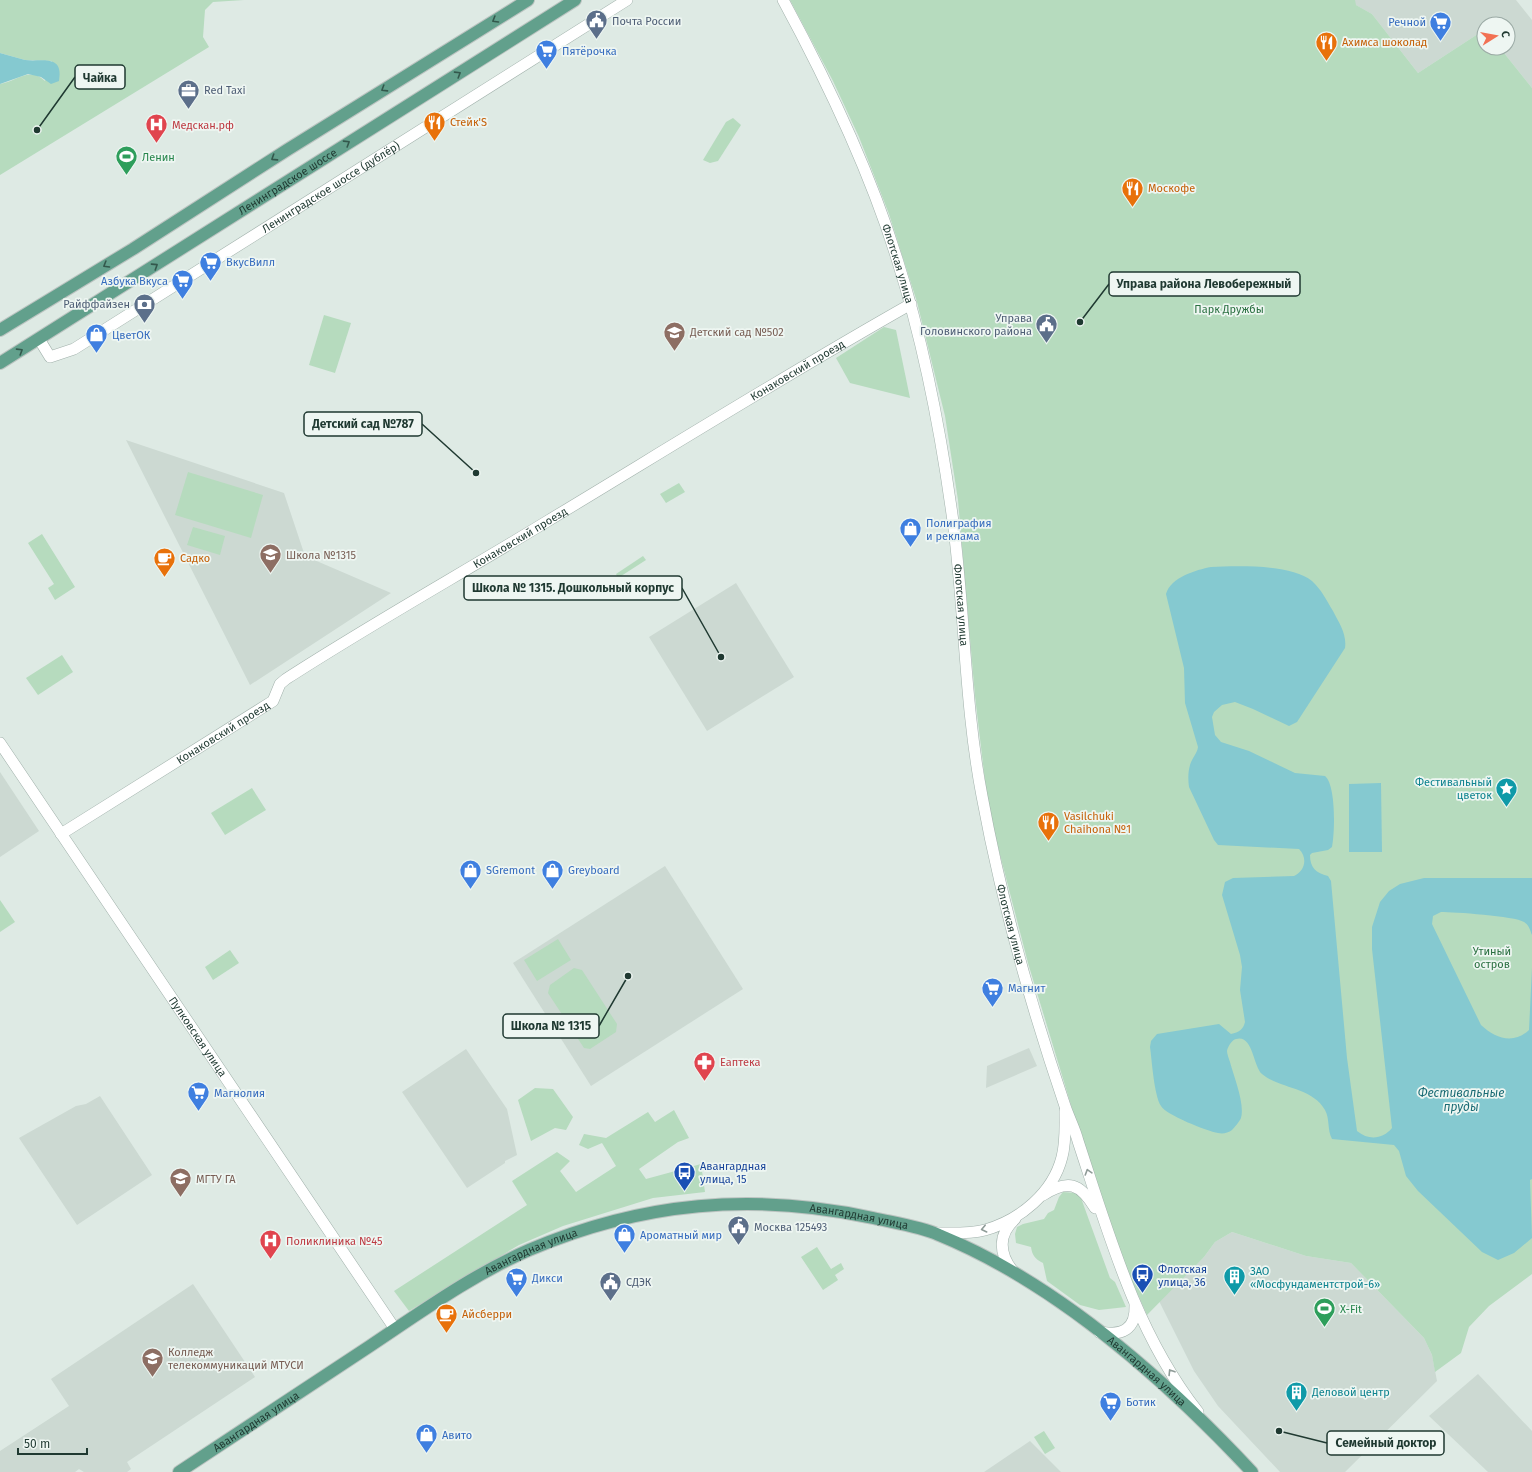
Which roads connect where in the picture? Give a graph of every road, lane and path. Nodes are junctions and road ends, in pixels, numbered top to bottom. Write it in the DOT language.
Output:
graph roads {
  1 [pos="528,0"];
  2 [pos="575,0"];
  3 [pos="627,0"];
  4 [pos="783,0"];
  5 [pos="911,304"];
  6 [pos="0,330"];
  7 [pos="39,339"];
  8 [pos="0,363"];
  9 [pos="0,743"];
  10 [pos="61,834"];
  11 [pos="1065,1105"];
  12 [pos="1041,1196"];
  13 [pos="1019,1214"];
  14 [pos="1104,1222"];
  15 [pos="936,1233"];
  16 [pos="1012,1270"];
  17 [pos="1135,1302"];
  18 [pos="395,1329"];
  19 [pos="1100,1332"];
  20 [pos="1210,1427"];
  21 [pos="179,1472"];
  22 [pos="1252,1472"];
  1 -- 6 [label="main road, one-way"];
  7 -- 2 [label="main road, Ленинградское шоссе, one-way"];
  3 -- 7 [label="street, Ленинградское шоссе (дублёр)"];
  4 -- 5 [label="street, Флотская улица"];
  5 -- 10 [label="street, Конаковский проезд"];
  5 -- 11 [label="street, Флотская улица"];
  8 -- 7 [label="main road, Ленинградское шоссе, one-way"];
  9 -- 10 [label="street, Пулковская улица"];
  10 -- 18 [label="street, Пулковская улица"];
  11 -- 12 [label="street, Авангардная улица"];
  14 -- 11 [label="street, Флотская улица, one-way"];
  12 -- 13 [label="street, Авангардная улица"];
  12 -- 14 [label="street, Флотская улица"];
  13 -- 15 [label="street, Авангардная улица, one-way"];
  13 -- 16 [label="street"];
  14 -- 17 [label="street, Флотская улица"];
  15 -- 16 [label="main road, Авангардная улица"];
  15 -- 18 [label="main road, Авангардная улица"];
  16 -- 19 [label="main road, Авангардная улица"];
  17 -- 19 [label="street, Флотская улица"];
  20 -- 17 [label="street, Флотская улица, one-way"];
  18 -- 21 [label="main road, Авангардная улица"];
  19 -- 20 [label="main road, Авангардная улица"];
  20 -- 22 [label="main road, Флотская улица"];
}
